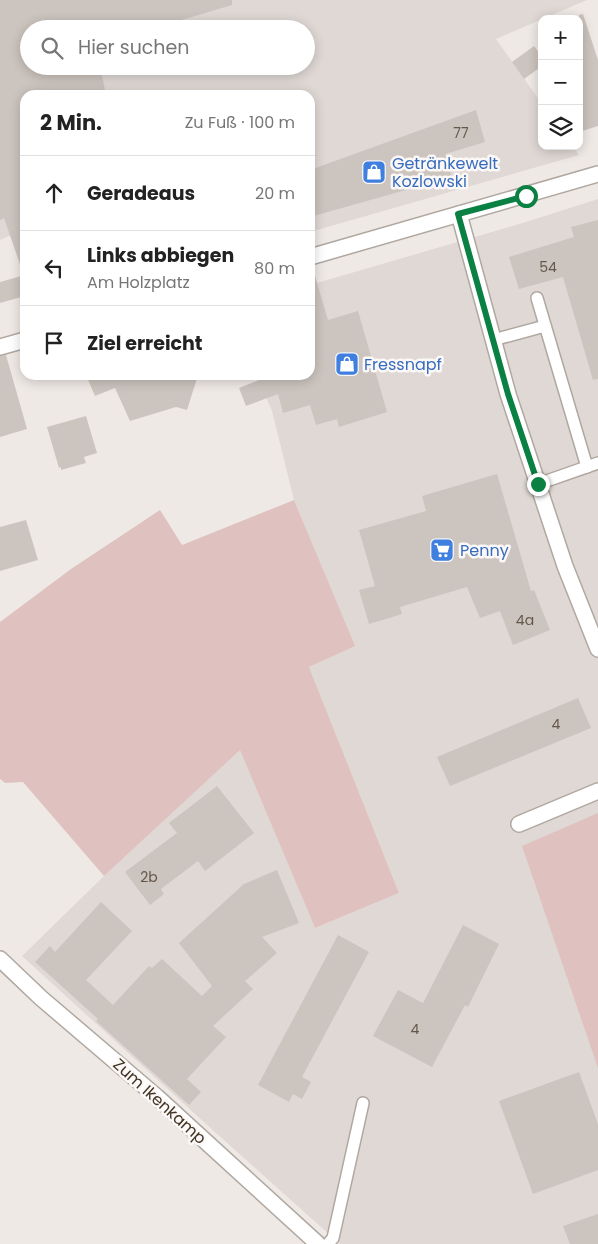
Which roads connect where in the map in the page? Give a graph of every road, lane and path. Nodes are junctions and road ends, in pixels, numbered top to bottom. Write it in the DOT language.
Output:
graph roads {
  1 [pos="598,174"];
  2 [pos="458,214"];
  3 [pos="315,256"];
  4 [pos="537,298"];
  5 [pos="545,326"];
  6 [pos="493,340"];
  7 [pos="20,341"];
  8 [pos="0,347"];
  9 [pos="593,465"];
  10 [pos="538,484"];
  11 [pos="598,648"];
  12 [pos="598,791"];
  13 [pos="518,824"];
  14 [pos="0,959"];
  15 [pos="363,1102"];
  16 [pos="318,1244"];
  17 [pos="328,1244"];
  1 -- 2 [label="street"];
  2 -- 3 [label="street"];
  2 -- 6 [label="street"];
  4 -- 5 [label="lane"];
  5 -- 6 [label="lane"];
  5 -- 9 [label="lane"];
  6 -- 10 [label="street"];
  7 -- 8 [label="street"];
  9 -- 10 [label="lane"];
  10 -- 11 [label="street"];
  12 -- 13 [label="street"];
  14 -- 16 [label="street, Zum Ikenkamp"];
  15 -- 17 [label="lane"];
}
